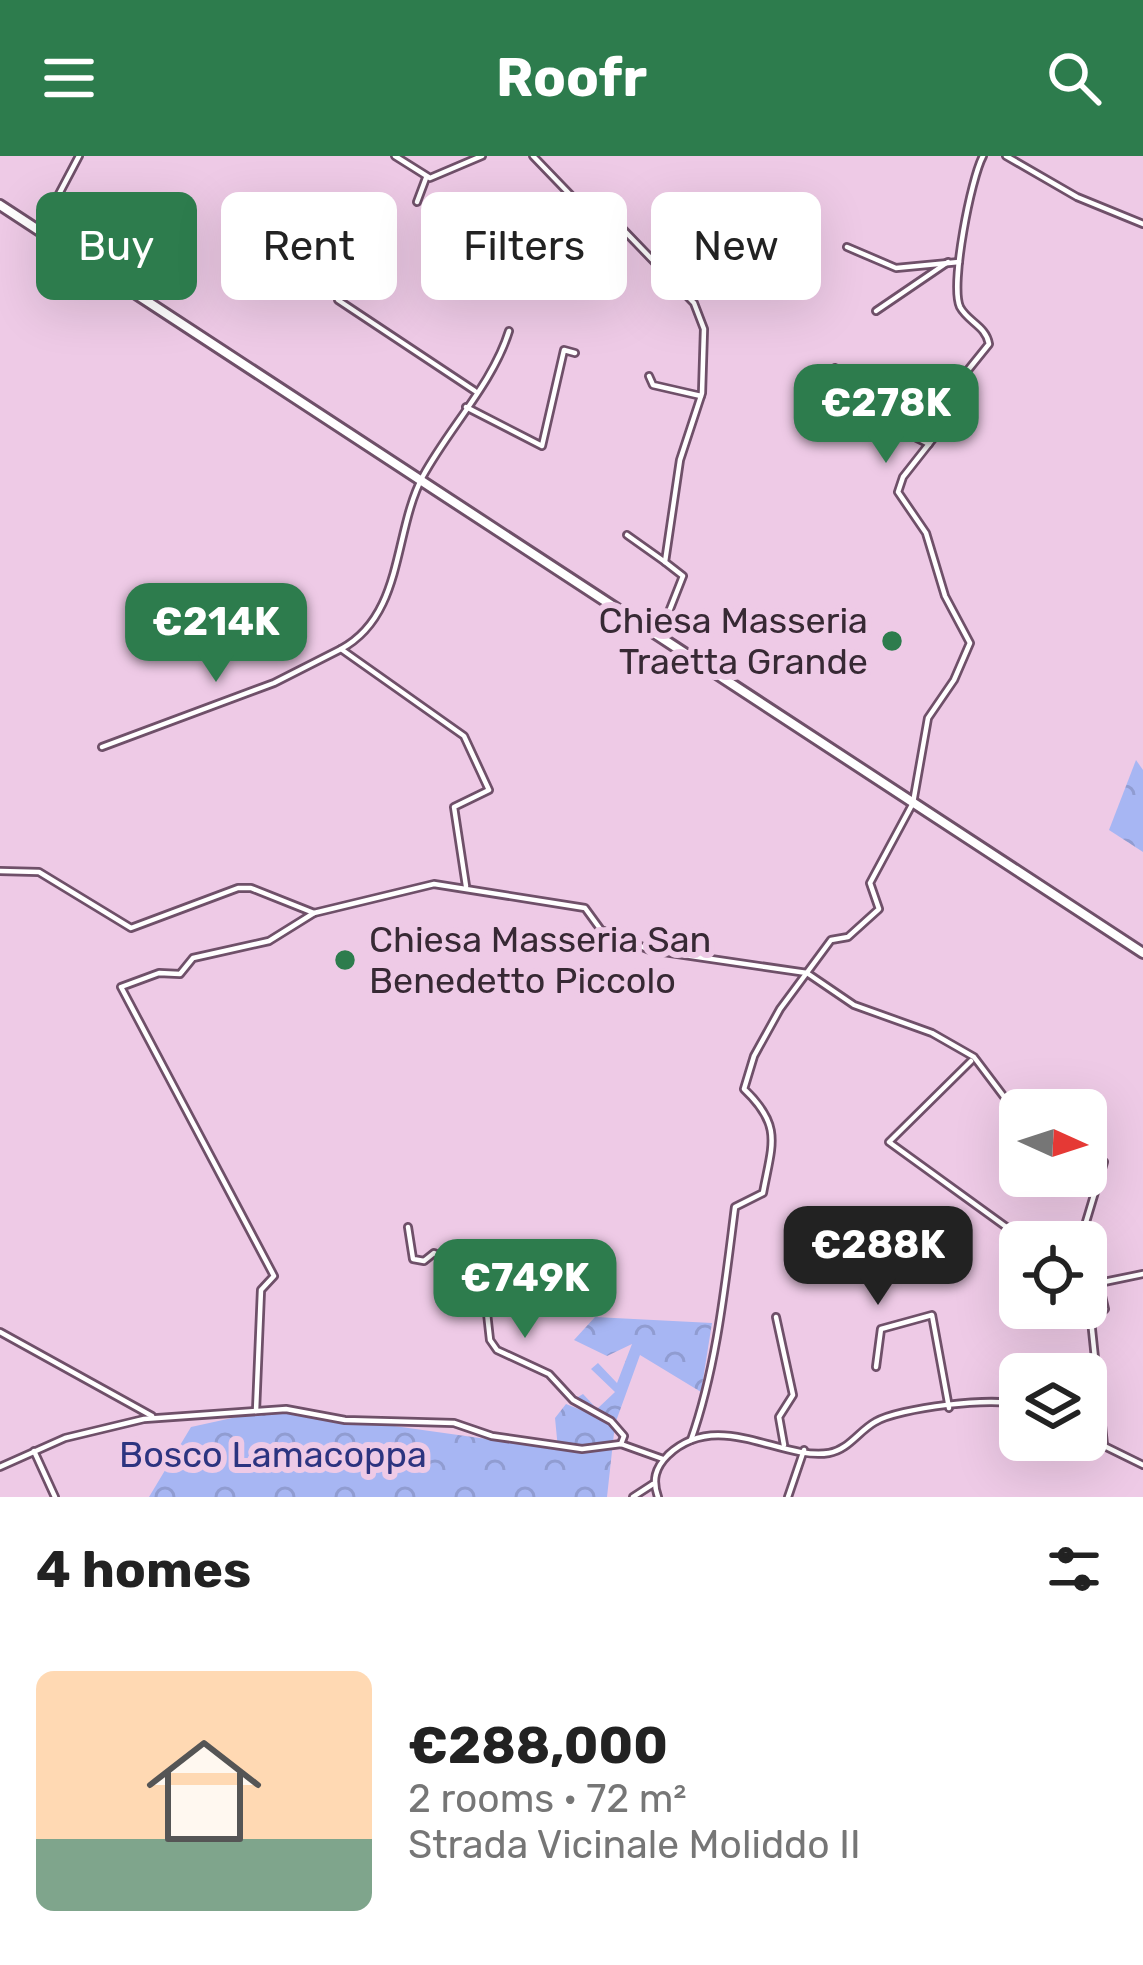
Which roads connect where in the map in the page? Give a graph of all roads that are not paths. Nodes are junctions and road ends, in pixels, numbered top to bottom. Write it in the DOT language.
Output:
graph roads {
  1 [pos="80,156"];
  2 [pos="395,156"];
  3 [pos="482,156"];
  4 [pos="533,156"];
  5 [pos="983,156"];
  6 [pos="1006,156"];
  7 [pos="466,159"];
  8 [pos="426,178"];
  9 [pos="61,192"];
  10 [pos="417,202"];
  11 [pos="0,205"];
  12 [pos="1143,224"];
  13 [pos="36,228"];
  14 [pos="847,247"];
  15 [pos="651,257"];
  16 [pos="948,262"];
  17 [pos="958,262"];
  18 [pos="146,300"];
  19 [pos="338,300"];
  20 [pos="691,300"];
  21 [pos="875,311"];
  22 [pos="509,331"];
  23 [pos="575,352"];
  24 [pos="835,368"];
  25 [pos="649,376"];
  26 [pos="475,391"];
  27 [pos="701,396"];
  28 [pos="466,407"];
  29 [pos="929,444"];
  30 [pos="420,481"];
  31 [pos="627,535"];
  32 [pos="665,562"];
  33 [pos="659,637"];
  34 [pos="341,649"];
  35 [pos="102,747"];
  36 [pos="914,803"];
  37 [pos="0,871"];
  38 [pos="466,886"];
  39 [pos="314,913"];
  40 [pos="1143,953"];
  41 [pos="807,973"];
  42 [pos="970,1061"];
  43 [pos="999,1091"];
  44 [pos="999,1222"];
  45 [pos="408,1227"];
  46 [pos="1143,1274"];
  47 [pos="1107,1281"];
  48 [pos="776,1317"];
  49 [pos="0,1332"];
  50 [pos="876,1367"];
  51 [pos="999,1399"];
  52 [pos="949,1408"];
  53 [pos="256,1412"];
  54 [pos="144,1416"];
  55 [pos="691,1440"];
  56 [pos="621,1444"];
  57 [pos="784,1445"];
  58 [pos="1107,1446"];
  59 [pos="804,1450"];
  60 [pos="34,1451"];
  61 [pos="663,1459"];
  62 [pos="1143,1465"];
  63 [pos="0,1467"];
  64 [pos="653,1484"];
  65 [pos="55,1497"];
  66 [pos="633,1497"];
  67 [pos="658,1497"];
  68 [pos="788,1497"];
  1 -- 9 [label="street"];
  2 -- 8 [label="street"];
  3 -- 7 [label="street"];
  4 -- 15 [label="street"];
  5 -- 17 [label="street"];
  6 -- 12 [label="street"];
  7 -- 8 [label="street"];
  8 -- 10 [label="street"];
  11 -- 13 [label="main road"];
  14 -- 16 [label="street"];
  16 -- 17 [label="street"];
  16 -- 21 [label="street"];
  17 -- 29 [label="street"];
  18 -- 30 [label="main road"];
  19 -- 26 [label="street"];
  20 -- 27 [label="street"];
  22 -- 26 [label="street"];
  23 -- 28 [label="street"];
  24 -- 29 [label="street"];
  25 -- 27 [label="street"];
  26 -- 28 [label="street"];
  27 -- 32 [label="street"];
  28 -- 30 [label="street"];
  29 -- 36 [label="street"];
  30 -- 33 [label="main road"];
  30 -- 34 [label="street"];
  31 -- 32 [label="street"];
  32 -- 33 [label="street"];
  33 -- 36 [label="main road"];
  34 -- 35 [label="street"];
  34 -- 38 [label="street"];
  36 -- 40 [label="main road"];
  36 -- 41 [label="street"];
  37 -- 39 [label="street"];
  38 -- 39 [label="street"];
  38 -- 41 [label="street"];
  39 -- 53 [label="street"];
  41 -- 43 [label="street"];
  41 -- 55 [label="street"];
  42 -- 44 [label="street"];
  45 -- 56 [label="street"];
  46 -- 47 [label="street"];
  48 -- 57 [label="street"];
  49 -- 54 [label="street"];
  50 -- 52 [label="street"];
  51 -- 52 [label="street"];
  52 -- 59 [label="street"];
  53 -- 54 [label="street"];
  53 -- 56 [label="street"];
  54 -- 60 [label="street"];
  55 -- 57 [label="street"];
  55 -- 61 [label="street"];
  56 -- 61 [label="street"];
  57 -- 59 [label="street"];
  58 -- 62 [label="street"];
  59 -- 68 [label="street"];
  60 -- 63 [label="street"];
  60 -- 65 [label="street"];
  61 -- 64 [label="street"];
  64 -- 66 [label="street"];
  64 -- 67 [label="street"];
}
